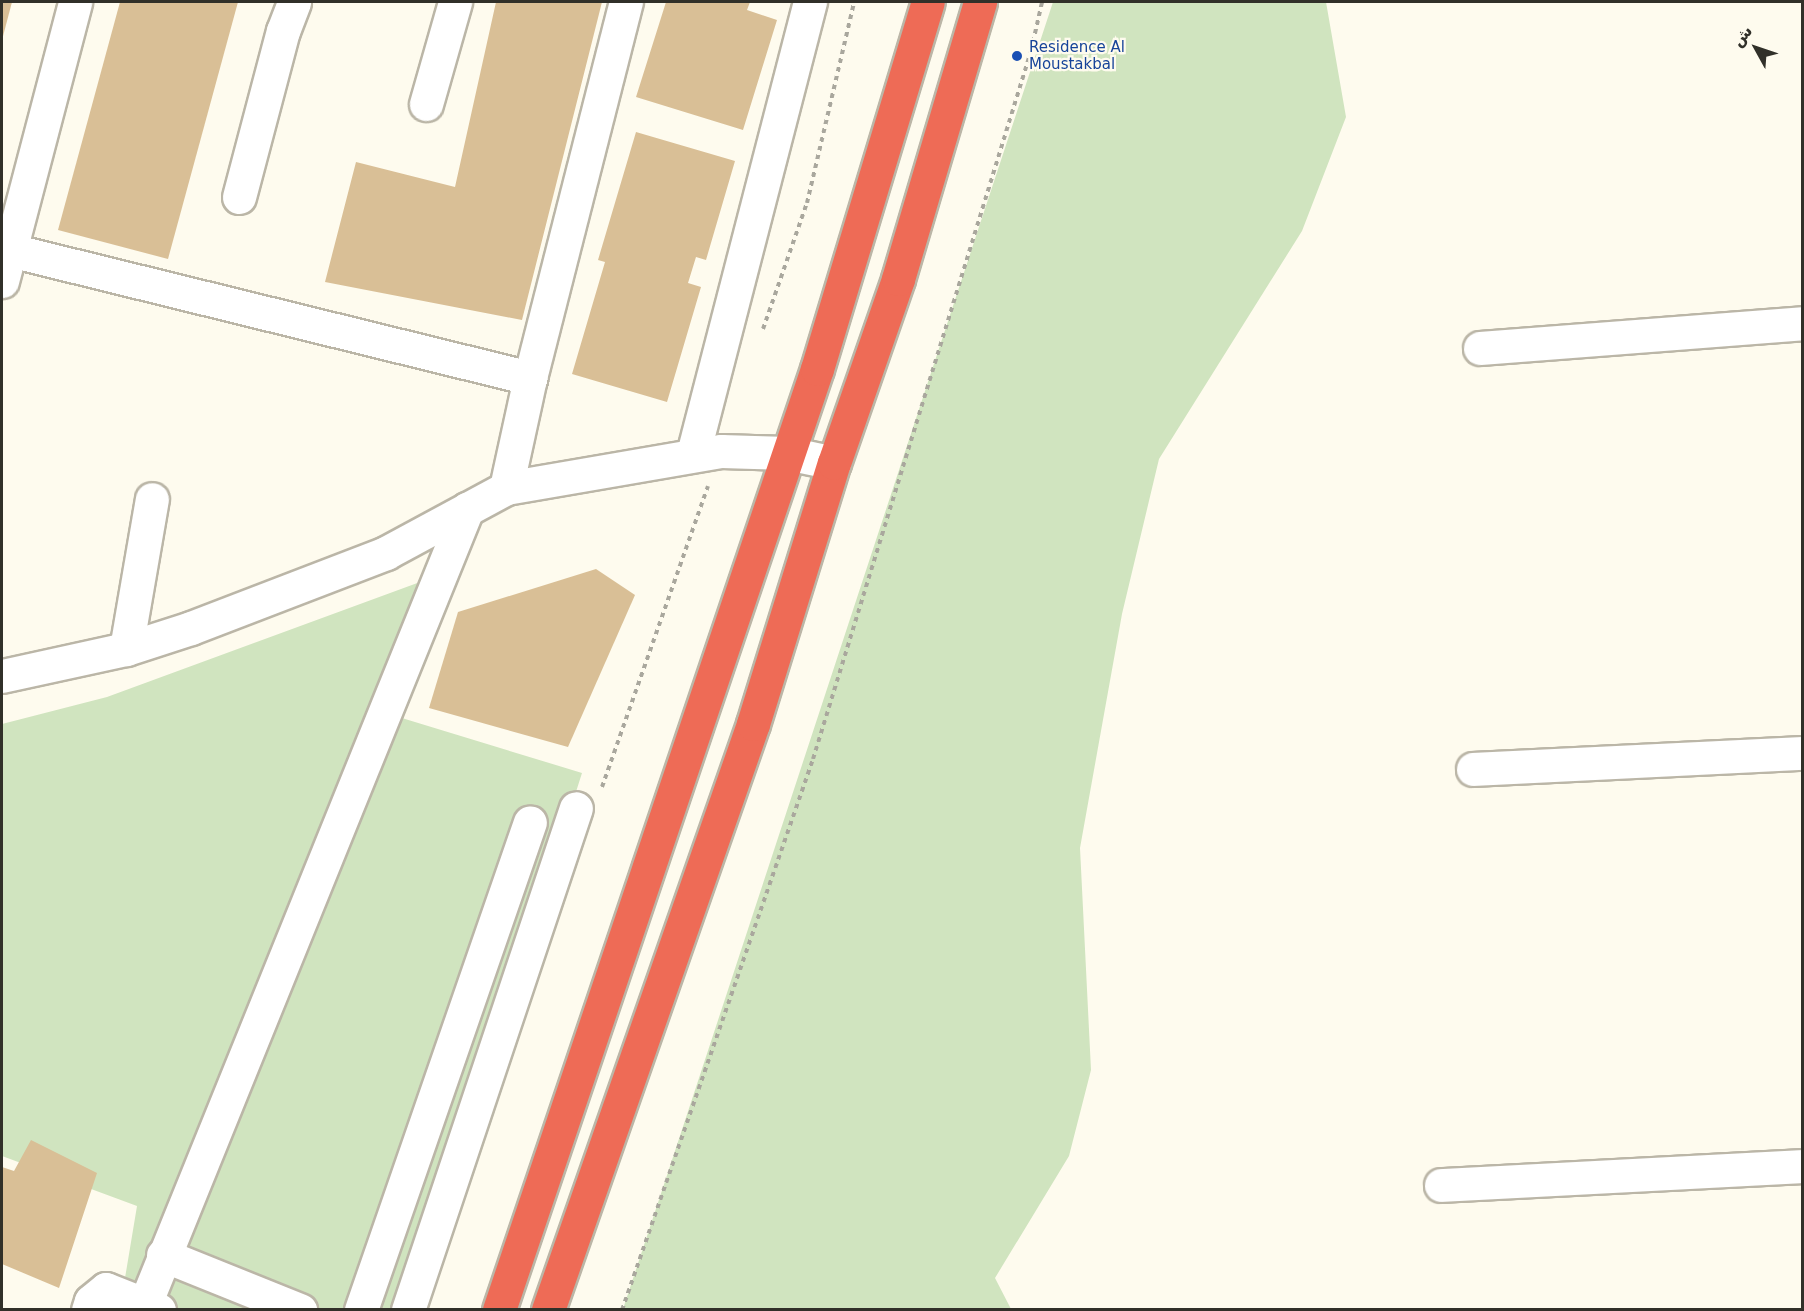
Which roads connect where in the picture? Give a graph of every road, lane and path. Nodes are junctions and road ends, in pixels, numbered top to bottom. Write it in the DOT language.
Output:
graph roads {
  1 [pos="75,2"];
  2 [pos="294,2"];
  3 [pos="453,2"];
  4 [pos="626,2"];
  5 [pos="810,2"];
  6 [pos="854,2"];
  7 [pos="928,2"];
  8 [pos="980,2"];
  9 [pos="1042,2"];
  10 [pos="426,104"];
  11 [pos="239,197"];
  12 [pos="6,266"];
  13 [pos="1803,323"];
  14 [pos="760,338"];
  15 [pos="1480,348"];
  16 [pos="530,378"];
  17 [pos="707,453"];
  18 [pos="787,453"];
  19 [pos="834,463"];
  20 [pos="506,488"];
  21 [pos="152,499"];
  22 [pos="467,509"];
  23 [pos="126,649"];
  24 [pos="2,676"];
  25 [pos="1803,753"];
  26 [pos="1473,769"];
  27 [pos="587,803"];
  28 [pos="530,822"];
  29 [pos="1803,1166"];
  30 [pos="1441,1185"];
  31 [pos="163,1255"];
  32 [pos="152,1307"];
  33 [pos="88,1310"];
  34 [pos="300,1310"];
  35 [pos="362,1310"];
  36 [pos="408,1310"];
  37 [pos="499,1310"];
  38 [pos="548,1310"];
  39 [pos="622,1310"];
  1 -- 12 [label="street"];
  2 -- 11 [label="street"];
  3 -- 10 [label="street"];
  4 -- 16 [label="street"];
  5 -- 17 [label="street"];
  6 -- 14 [label="path"];
  7 -- 18 [label="highway"];
  8 -- 19 [label="highway"];
  9 -- 39 [label="path"];
  12 -- 16 [label="street"];
  13 -- 15 [label="street"];
  16 -- 20 [label="street"];
  17 -- 18 [label="street"];
  17 -- 20 [label="street"];
  17 -- 27 [label="path"];
  18 -- 19 [label="street"];
  18 -- 37 [label="highway"];
  19 -- 38 [label="highway"];
  20 -- 22 [label="street"];
  21 -- 23 [label="street"];
  22 -- 23 [label="street"];
  22 -- 31 [label="street"];
  23 -- 24 [label="street"];
  25 -- 26 [label="street"];
  27 -- 36 [label="street"];
  28 -- 35 [label="street"];
  29 -- 30 [label="street"];
  31 -- 32 [label="street"];
  31 -- 34 [label="street"];
  32 -- 33 [label="street"];
}
